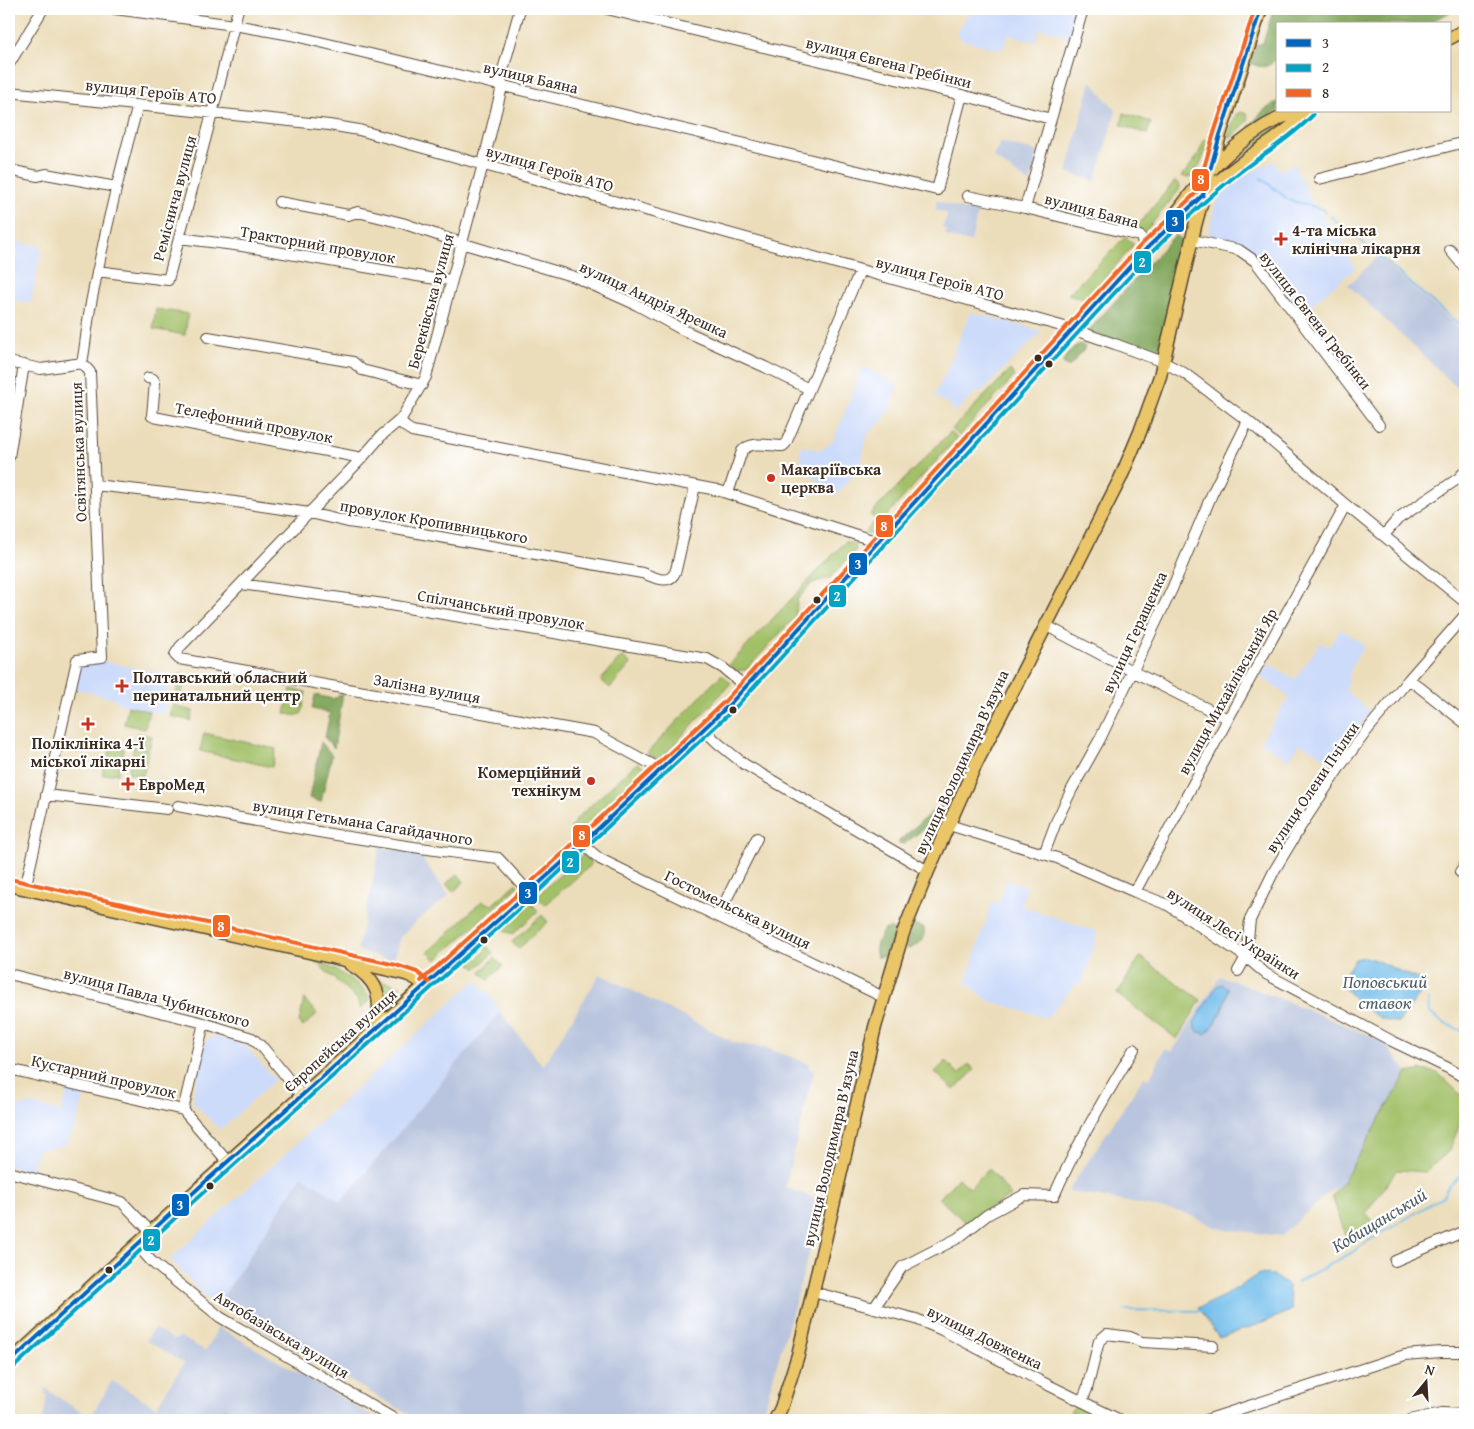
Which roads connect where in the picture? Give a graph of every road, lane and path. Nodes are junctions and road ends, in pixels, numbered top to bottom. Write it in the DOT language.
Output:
graph roads {
  1 [pos="43,9"];
  2 [pos="115,9"];
  3 [pos="238,9"];
  4 [pos="520,9"];
  5 [pos="607,9"];
  6 [pos="1083,9"];
  7 [pos="1261,9"];
  8 [pos="234,25"];
  9 [pos="1465,30"];
  10 [pos="1452,37"];
  11 [pos="9,64"];
  12 [pos="500,85"];
  13 [pos="9,92"];
  14 [pos="962,94"];
  15 [pos="138,105"];
  16 [pos="213,112"];
  17 [pos="1299,112"];
  18 [pos="1307,112"];
  19 [pos="1051,119"];
  20 [pos="1465,142"];
  21 [pos="483,164"];
  22 [pos="9,170"];
  23 [pos="1210,170"];
  24 [pos="1319,179"];
  25 [pos="116,186"];
  26 [pos="1203,195"];
  27 [pos="968,196"];
  28 [pos="279,202"];
  29 [pos="1025,208"];
  30 [pos="1161,234"];
  31 [pos="179,238"];
  32 [pos="1192,240"];
  33 [pos="461,243"];
  34 [pos="1146,249"];
  35 [pos="1450,250"];
  36 [pos="1465,268"];
  37 [pos="97,271"];
  38 [pos="860,271"];
  39 [pos="452,280"];
  40 [pos="1072,329"];
  41 [pos="208,337"];
  42 [pos="9,362"];
  43 [pos="1163,362"];
  44 [pos="82,363"];
  45 [pos="24,365"];
  46 [pos="148,378"];
  47 [pos="422,385"];
  48 [pos="809,389"];
  49 [pos="401,419"];
  50 [pos="1248,421"];
  51 [pos="1379,425"];
  52 [pos="9,457"];
  53 [pos="362,458"];
  54 [pos="1465,471"];
  55 [pos="95,484"];
  56 [pos="695,486"];
  57 [pos="728,493"];
  58 [pos="1346,505"];
  59 [pos="309,513"];
  60 [pos="1384,535"];
  61 [pos="875,545"];
  62 [pos="241,584"];
  63 [pos="1465,602"];
  64 [pos="1465,615"];
  65 [pos="1045,625"];
  66 [pos="179,659"];
  67 [pos="1132,671"];
  68 [pos="1409,679"];
  69 [pos="746,686"];
  70 [pos="1228,719"];
  71 [pos="1465,723"];
  72 [pos="703,729"];
  73 [pos="659,772"];
  74 [pos="46,795"];
  75 [pos="178,806"];
  76 [pos="167,809"];
  77 [pos="949,825"];
  78 [pos="757,838"];
  79 [pos="582,844"];
  80 [pos="1044,854"];
  81 [pos="928,871"];
  82 [pos="9,885"];
  83 [pos="25,889"];
  84 [pos="529,892"];
  85 [pos="1135,892"];
  86 [pos="718,916"];
  87 [pos="1246,957"];
  88 [pos="342,959"];
  89 [pos="1238,971"];
  90 [pos="9,974"];
  91 [pos="425,986"];
  92 [pos="883,997"];
  93 [pos="204,1023"];
  94 [pos="378,1028"];
  95 [pos="1134,1049"];
  96 [pos="9,1069"];
  97 [pos="1465,1078"];
  98 [pos="302,1096"];
  99 [pos="184,1110"];
  100 [pos="228,1162"];
  101 [pos="9,1172"];
  102 [pos="1465,1231"];
  103 [pos="151,1232"];
  104 [pos="137,1245"];
  105 [pos="1395,1260"];
  106 [pos="813,1292"];
  107 [pos="874,1308"];
  108 [pos="1213,1346"];
  109 [pos="1465,1352"];
  110 [pos="9,1363"];
  111 [pos="1082,1401"];
  112 [pos="1465,1414"];
  113 [pos="396,1420"];
  114 [pos="776,1420"];
  115 [pos="1120,1420"];
  116 [pos="1206,1420"];
  117 [pos="1410,1420"];
  1 -- 11 [label="street"];
  2 -- 8 [label="street, вулиця Баяна"];
  3 -- 8 [label="street, Реміснича вулиця"];
  4 -- 12 [label="street, Береківська вулиця"];
  5 -- 14 [label="street, вулиця Євгена Гребінки"];
  6 -- 19 [label="street"];
  7 -- 23 [label="main road, вулиця Володимира В'язуна"];
  8 -- 12 [label="street, вулиця Баяна"];
  8 -- 16 [label="street, Реміснича вулиця"];
  9 -- 10 [label="main road"];
  12 -- 14 [label="street, вулиця Баяна"];
  12 -- 21 [label="street, Береківська вулиця"];
  13 -- 15 [label="street, вулиця Героїв АТО"];
  14 -- 19 [label="street, вулиця Євгена Гребінки"];
  15 -- 16 [label="street, вулиця Героїв АТО"];
  15 -- 25 [label="street, Освітянська вулиця"];
  16 -- 21 [label="street, вулиця Героїв АТО"];
  16 -- 31 [label="street, Реміснича вулиця"];
  17 -- 23 [label="main road, Європейська вулиця"];
  18 -- 26 [label="main road, Європейська вулиця"];
  19 -- 29 [label="street, вулиця Баяна"];
  20 -- 24 [label="street"];
  21 -- 33 [label="street, Береківська вулиця"];
  21 -- 38 [label="street, вулиця Героїв АТО"];
  22 -- 25 [label="street"];
  23 -- 26 [label="main road, вулиця Володимира В'язуна"];
  23 -- 30 [label="main road, Європейська вулиця"];
  25 -- 37 [label="street, Освітянська вулиця"];
  26 -- 30 [label="main road, Європейська вулиця"];
  26 -- 32 [label="main road, вулиця Володимира В'язуна"];
  27 -- 29 [label="street, вулиця Баяна"];
  28 -- 33 [label="street, вулиця Андрія Ярешка"];
  29 -- 34 [label="street, вулиця Баяна"];
  30 -- 34 [label="main road, Європейська вулиця"];
  31 -- 37 [label="street, Реміснича вулиця"];
  31 -- 39 [label="street, Тракторний провулок"];
  32 -- 43 [label="main road, вулиця Володимира В'язуна"];
  32 -- 51 [label="street, вулиця Євгена Гребінки"];
  33 -- 39 [label="street, Береківська вулиця"];
  33 -- 48 [label="street, вулиця Андрія Ярешка"];
  34 -- 40 [label="main road, Європейська вулиця"];
  35 -- 36 [label="street"];
  37 -- 44 [label="street, Освітянська вулиця"];
  38 -- 40 [label="street, вулиця Героїв АТО"];
  38 -- 48 [label="street"];
  39 -- 47 [label="street, Береківська вулиця"];
  40 -- 43 [label="street, вулиця Героїв АТО"];
  40 -- 61 [label="main road, Європейська вулиця"];
  41 -- 47 [label="street"];
  42 -- 45 [label="street"];
  43 -- 50 [label="street, вулиця Героїв АТО"];
  43 -- 65 [label="main road, вулиця Володимира В'язуна"];
  44 -- 45 [label="street"];
  44 -- 55 [label="street, Освітянська вулиця"];
  45 -- 52 [label="street"];
  46 -- 53 [label="street, Телефонний провулок"];
  47 -- 49 [label="street, Береківська вулиця"];
  48 -- 57 [label="street"];
  49 -- 53 [label="street, Береківська вулиця"];
  49 -- 56 [label="street"];
  50 -- 58 [label="street, вулиця Героїв АТО"];
  50 -- 67 [label="street, вулиця Геращенка"];
  53 -- 59 [label="street, Береківська вулиця"];
  54 -- 60 [label="street"];
  55 -- 59 [label="street, провулок Кропивницького"];
  55 -- 74 [label="street, Освітянська вулиця"];
  56 -- 57 [label="street"];
  56 -- 59 [label="street, провулок Кропивницького"];
  57 -- 61 [label="street"];
  58 -- 60 [label="street, вулиця Героїв АТО"];
  58 -- 70 [label="street, вулиця Михайлівський Яр"];
  59 -- 62 [label="street, Береківська вулиця"];
  60 -- 63 [label="street, вулиця Героїв АТО"];
  61 -- 69 [label="main road, Європейська вулиця"];
  62 -- 66 [label="street, Береківська вулиця"];
  62 -- 69 [label="street, Спілчанський провулок"];
  64 -- 68 [label="street, вулиця Олени Пчілки"];
  65 -- 67 [label="street"];
  65 -- 77 [label="main road, вулиця Володимира В'язуна"];
  66 -- 73 [label="street, Залізна вулиця"];
  67 -- 70 [label="street"];
  67 -- 80 [label="street, вулиця Геращенка"];
  68 -- 71 [label="street"];
  68 -- 87 [label="street, вулиця Олени Пчілки"];
  69 -- 72 [label="main road, Європейська вулиця"];
  70 -- 85 [label="street, вулиця Михайлівський Яр"];
  72 -- 73 [label="main road, Європейська вулиця"];
  72 -- 81 [label="street"];
  73 -- 79 [label="main road, Європейська вулиця"];
  74 -- 76 [label="street"];
  74 -- 83 [label="street"];
  75 -- 84 [label="street, вулиця Гетьмана Сагайдачного"];
  77 -- 80 [label="street, вулиця Лесі Українки"];
  77 -- 81 [label="main road, вулиця Володимира В'язуна"];
  78 -- 86 [label="street"];
  79 -- 84 [label="main road, Європейська вулиця"];
  79 -- 86 [label="street, Гостомельська вулиця"];
  80 -- 85 [label="street, вулиця Лесі Українки"];
  81 -- 92 [label="main road, вулиця Володимира В'язуна"];
  82 -- 83 [label="main road"];
  83 -- 88 [label="main road"];
  84 -- 91 [label="main road, Європейська вулиця"];
  85 -- 87 [label="street, вулиця Лесі Українки"];
  86 -- 92 [label="street, Гостомельська вулиця"];
  87 -- 89 [label="street, вулиця Олени Пчілки"];
  87 -- 97 [label="street, вулиця Лесі Українки"];
  88 -- 91 [label="main road"];
  88 -- 94 [label="main road"];
  90 -- 93 [label="street, вулиця Павла Чубинського"];
  91 -- 94 [label="main road, Європейська вулиця"];
  92 -- 106 [label="main road, вулиця Володимира В'язуна"];
  93 -- 98 [label="street, вулиця Павла Чубинського"];
  93 -- 99 [label="street"];
  94 -- 98 [label="main road, Європейська вулиця"];
  95 -- 107 [label="street"];
  96 -- 99 [label="street, Кустарний провулок"];
  98 -- 100 [label="main road, Європейська вулиця"];
  99 -- 100 [label="street, Кустарний провулок"];
  100 -- 103 [label="main road, Європейська вулиця"];
  101 -- 103 [label="street"];
  102 -- 105 [label="street"];
  103 -- 104 [label="main road, Європейська вулиця"];
  104 -- 110 [label="main road, Європейська вулиця"];
  104 -- 113 [label="street, Автобазівська вулиця"];
  106 -- 107 [label="street, вулиця Довженка"];
  106 -- 114 [label="main road, вулиця Володимира В'язуна"];
  107 -- 111 [label="street, вулиця Довженка"];
  108 -- 111 [label="street"];
  109 -- 116 [label="street"];
  111 -- 115 [label="street, вулиця Довженка"];
  112 -- 117 [label="street"];
}
